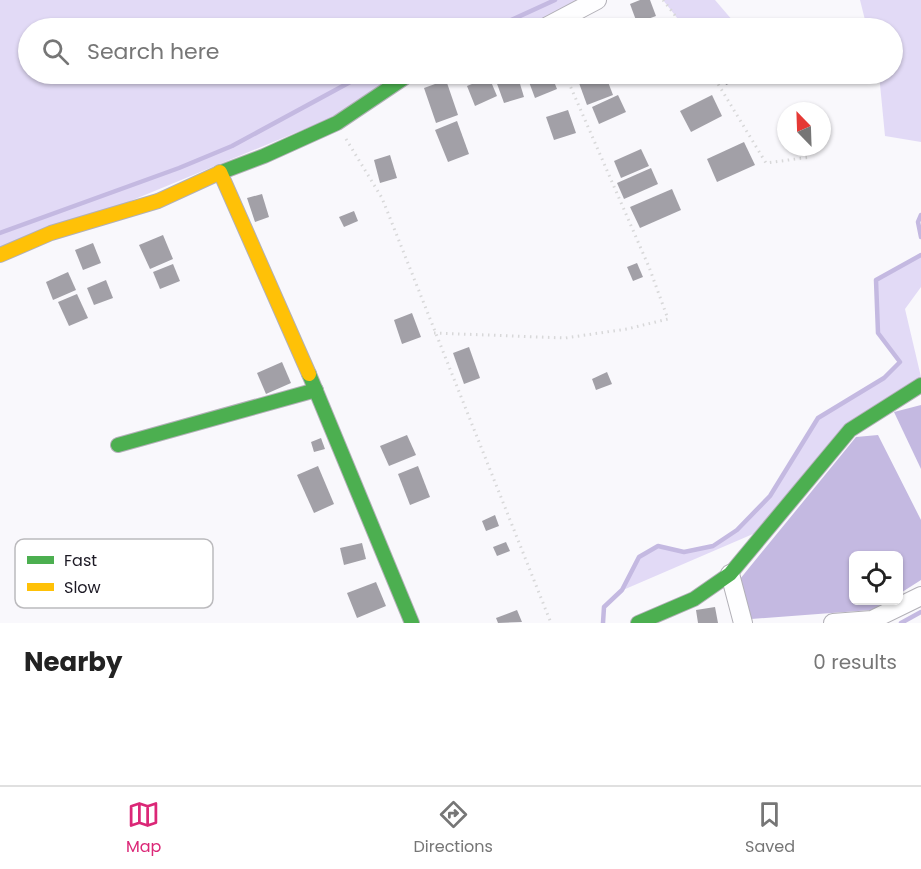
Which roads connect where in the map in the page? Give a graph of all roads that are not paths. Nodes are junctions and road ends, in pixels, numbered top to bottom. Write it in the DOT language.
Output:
graph roads {
  1 [pos="597,0"];
  2 [pos="562,18"];
  3 [pos="395,84"];
  4 [pos="220,172"];
  5 [pos="0,255"];
  6 [pos="921,385"];
  7 [pos="316,390"];
  8 [pos="118,445"];
  9 [pos="730,574"];
  10 [pos="921,596"];
  11 [pos="412,623"];
  12 [pos="638,623"];
  13 [pos="743,623"];
  14 [pos="833,623"];
  1 -- 2 [label="street"];
  3 -- 4 [label="street"];
  4 -- 5 [label="street"];
  4 -- 7 [label="street"];
  6 -- 9 [label="street"];
  7 -- 8 [label="street"];
  7 -- 11 [label="street"];
  9 -- 12 [label="street"];
  9 -- 13 [label="street"];
  10 -- 14 [label="street"];
}
